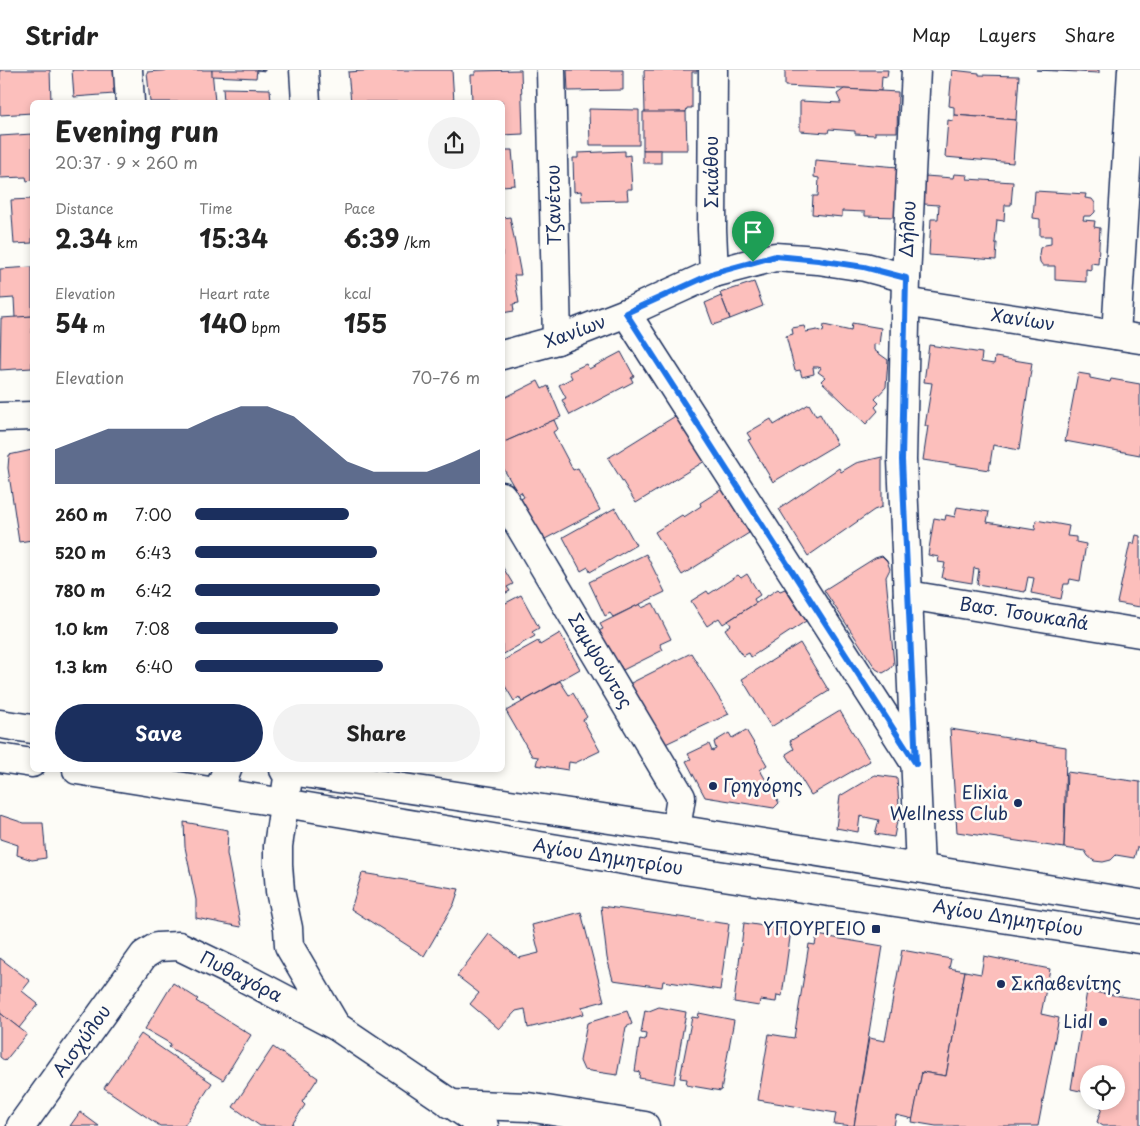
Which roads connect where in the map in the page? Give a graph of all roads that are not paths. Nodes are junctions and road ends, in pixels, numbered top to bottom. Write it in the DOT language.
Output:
graph roads {
  1 [pos="128,70"];
  2 [pos="304,70"];
  3 [pos="551,70"];
  4 [pos="713,70"];
  5 [pos="916,70"];
  6 [pos="1132,70"];
  7 [pos="130,100"];
  8 [pos="306,100"];
  9 [pos="714,273"];
  10 [pos="905,290"];
  11 [pos="626,313"];
  12 [pos="1128,337"];
  13 [pos="557,340"];
  14 [pos="505,355"];
  15 [pos="30,416"];
  16 [pos="0,418"];
  17 [pos="505,501"];
  18 [pos="908,595"];
  19 [pos="1140,633"];
  20 [pos="0,724"];
  21 [pos="30,729"];
  22 [pos="0,758"];
  23 [pos="30,763"];
  24 [pos="916,764"];
  25 [pos="104,772"];
  26 [pos="286,772"];
  27 [pos="299,772"];
  28 [pos="223,781"];
  29 [pos="284,803"];
  30 [pos="676,829"];
  31 [pos="920,868"];
  32 [pos="1140,904"];
  33 [pos="1140,939"];
  34 [pos="144,956"];
  35 [pos="336,1026"];
  36 [pos="450,1104"];
  37 [pos="21,1126"];
  38 [pos="484,1126"];
  39 [pos="645,1126"];
  1 -- 7 [label="street"];
  2 -- 8 [label="street"];
  3 -- 13 [label="street, Τζανέτου"];
  4 -- 9 [label="street, Σκιάθου"];
  5 -- 10 [label="street, Δήλου"];
  6 -- 12 [label="street"];
  9 -- 10 [label="street, Χανίων"];
  9 -- 11 [label="street, Χανίων"];
  10 -- 12 [label="street, Χανίων"];
  10 -- 18 [label="street, Δήλου"];
  11 -- 13 [label="street, Χανίων"];
  11 -- 24 [label="street"];
  13 -- 14 [label="street, Χανίων"];
  15 -- 16 [label="street"];
  17 -- 30 [label="street, Σαμψούντος"];
  18 -- 19 [label="street, Βασ. Τσουκαλά"];
  18 -- 24 [label="street, Δήλου"];
  20 -- 21 [label="street"];
  22 -- 23 [label="street"];
  24 -- 31 [label="street, Δήλου"];
  25 -- 28 [label="street, Αγίου Δημητρίου"];
  26 -- 29 [label="street, Πυθαγόρα"];
  27 -- 30 [label="street, Αγίου Δημητρίου"];
  28 -- 29 [label="street, Αγίου Δημητρίου"];
  29 -- 33 [label="street, Αγίου Δημητρίου"];
  29 -- 35 [label="street, Πυθαγόρα"];
  30 -- 31 [label="street, Αγίου Δημητρίου"];
  31 -- 32 [label="street, Αγίου Δημητρίου"];
  34 -- 35 [label="street, Πυθαγόρα"];
  34 -- 37 [label="street, Αισχύλου"];
  35 -- 36 [label="street, Πυθαγόρα"];
  36 -- 38 [label="street, Πυθαγόρα"];
  36 -- 39 [label="street"];
}
